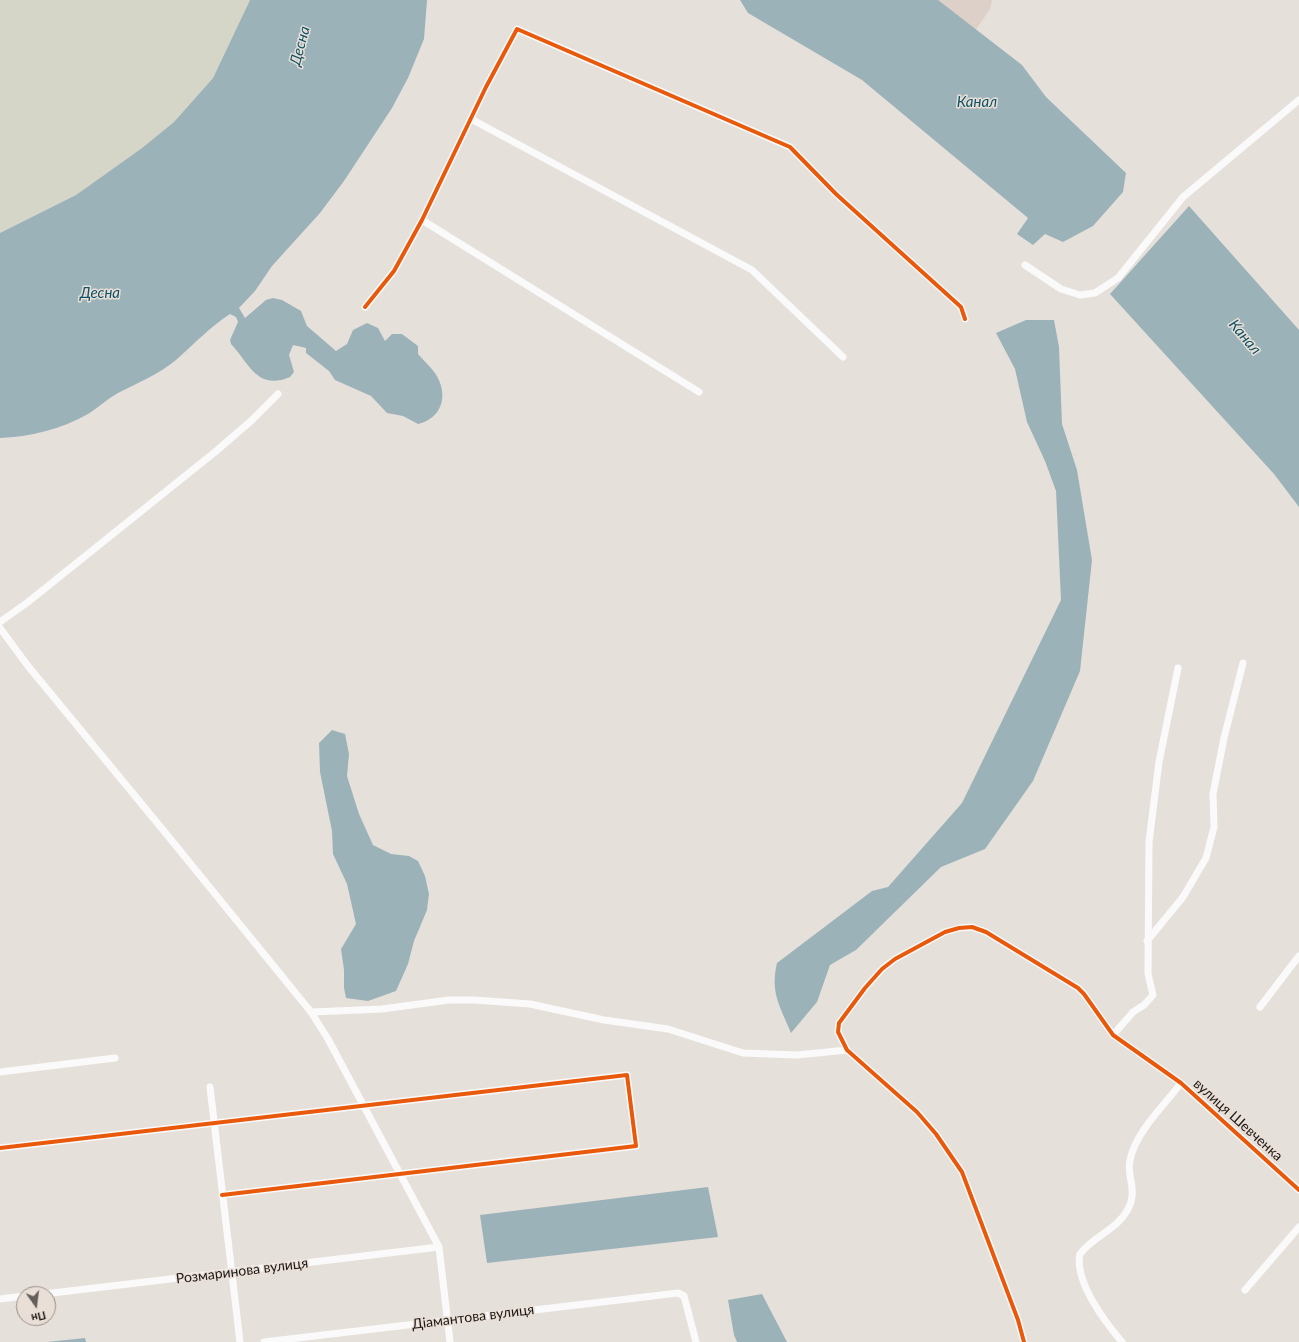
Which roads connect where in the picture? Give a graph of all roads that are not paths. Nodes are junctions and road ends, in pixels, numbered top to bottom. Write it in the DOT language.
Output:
graph roads {
  1 [pos="1299,100"];
  2 [pos="472,119"];
  3 [pos="422,220"];
  4 [pos="1025,265"];
  5 [pos="365,307"];
  6 [pos="965,319"];
  7 [pos="843,357"];
  8 [pos="699,392"];
  9 [pos="278,394"];
  10 [pos="0,622"];
  11 [pos="0,628"];
  12 [pos="1243,663"];
  13 [pos="1178,668"];
  14 [pos="1147,941"];
  15 [pos="1299,956"];
  16 [pos="1260,1007"];
  17 [pos="310,1012"];
  18 [pos="1112,1035"];
  19 [pos="847,1050"];
  20 [pos="115,1058"];
  21 [pos="0,1072"];
  22 [pos="1181,1083"];
  23 [pos="210,1087"];
  24 [pos="362,1106"];
  25 [pos="214,1124"];
  26 [pos="0,1148"];
  27 [pos="399,1174"];
  28 [pos="1299,1190"];
  29 [pos="222,1195"];
  30 [pos="1299,1227"];
  31 [pos="439,1247"];
  32 [pos="231,1272"];
  33 [pos="1245,1290"];
  34 [pos="56,1293"];
  35 [pos="16,1297"];
  36 [pos="0,1299"];
  37 [pos="448,1320"];
  38 [pos="240,1342"];
  39 [pos="264,1342"];
  40 [pos="450,1342"];
  41 [pos="696,1342"];
  42 [pos="1024,1342"];
  43 [pos="1122,1342"];
  1 -- 4 [label="street"];
  2 -- 3 [label="street"];
  2 -- 6 [label="street"];
  2 -- 7 [label="street"];
  3 -- 5 [label="street"];
  3 -- 8 [label="street"];
  9 -- 10 [label="street"];
  11 -- 17 [label="street"];
  12 -- 14 [label="street"];
  13 -- 14 [label="street"];
  14 -- 18 [label="street"];
  15 -- 16 [label="street"];
  17 -- 19 [label="street"];
  17 -- 24 [label="street"];
  18 -- 19 [label="street, вулиця Шевченка"];
  18 -- 22 [label="street, вулиця Шевченка"];
  19 -- 42 [label="street"];
  20 -- 21 [label="street"];
  22 -- 28 [label="street, вулиця Шевченка"];
  22 -- 43 [label="street"];
  23 -- 25 [label="street"];
  24 -- 25 [label="street"];
  24 -- 27 [label="street"];
  24 -- 27 [label="street"];
  25 -- 26 [label="street"];
  25 -- 29 [label="street"];
  27 -- 29 [label="street"];
  27 -- 31 [label="street"];
  29 -- 32 [label="street"];
  30 -- 33 [label="street"];
  31 -- 32 [label="street, Розмаринова вулиця"];
  31 -- 37 [label="street"];
  32 -- 34 [label="street, Розмаринова вулиця"];
  32 -- 38 [label="street"];
  35 -- 36 [label="street"];
  37 -- 39 [label="street, Діамантова вулиця"];
  37 -- 40 [label="street"];
  37 -- 41 [label="street, Діамантова вулиця"];
}
